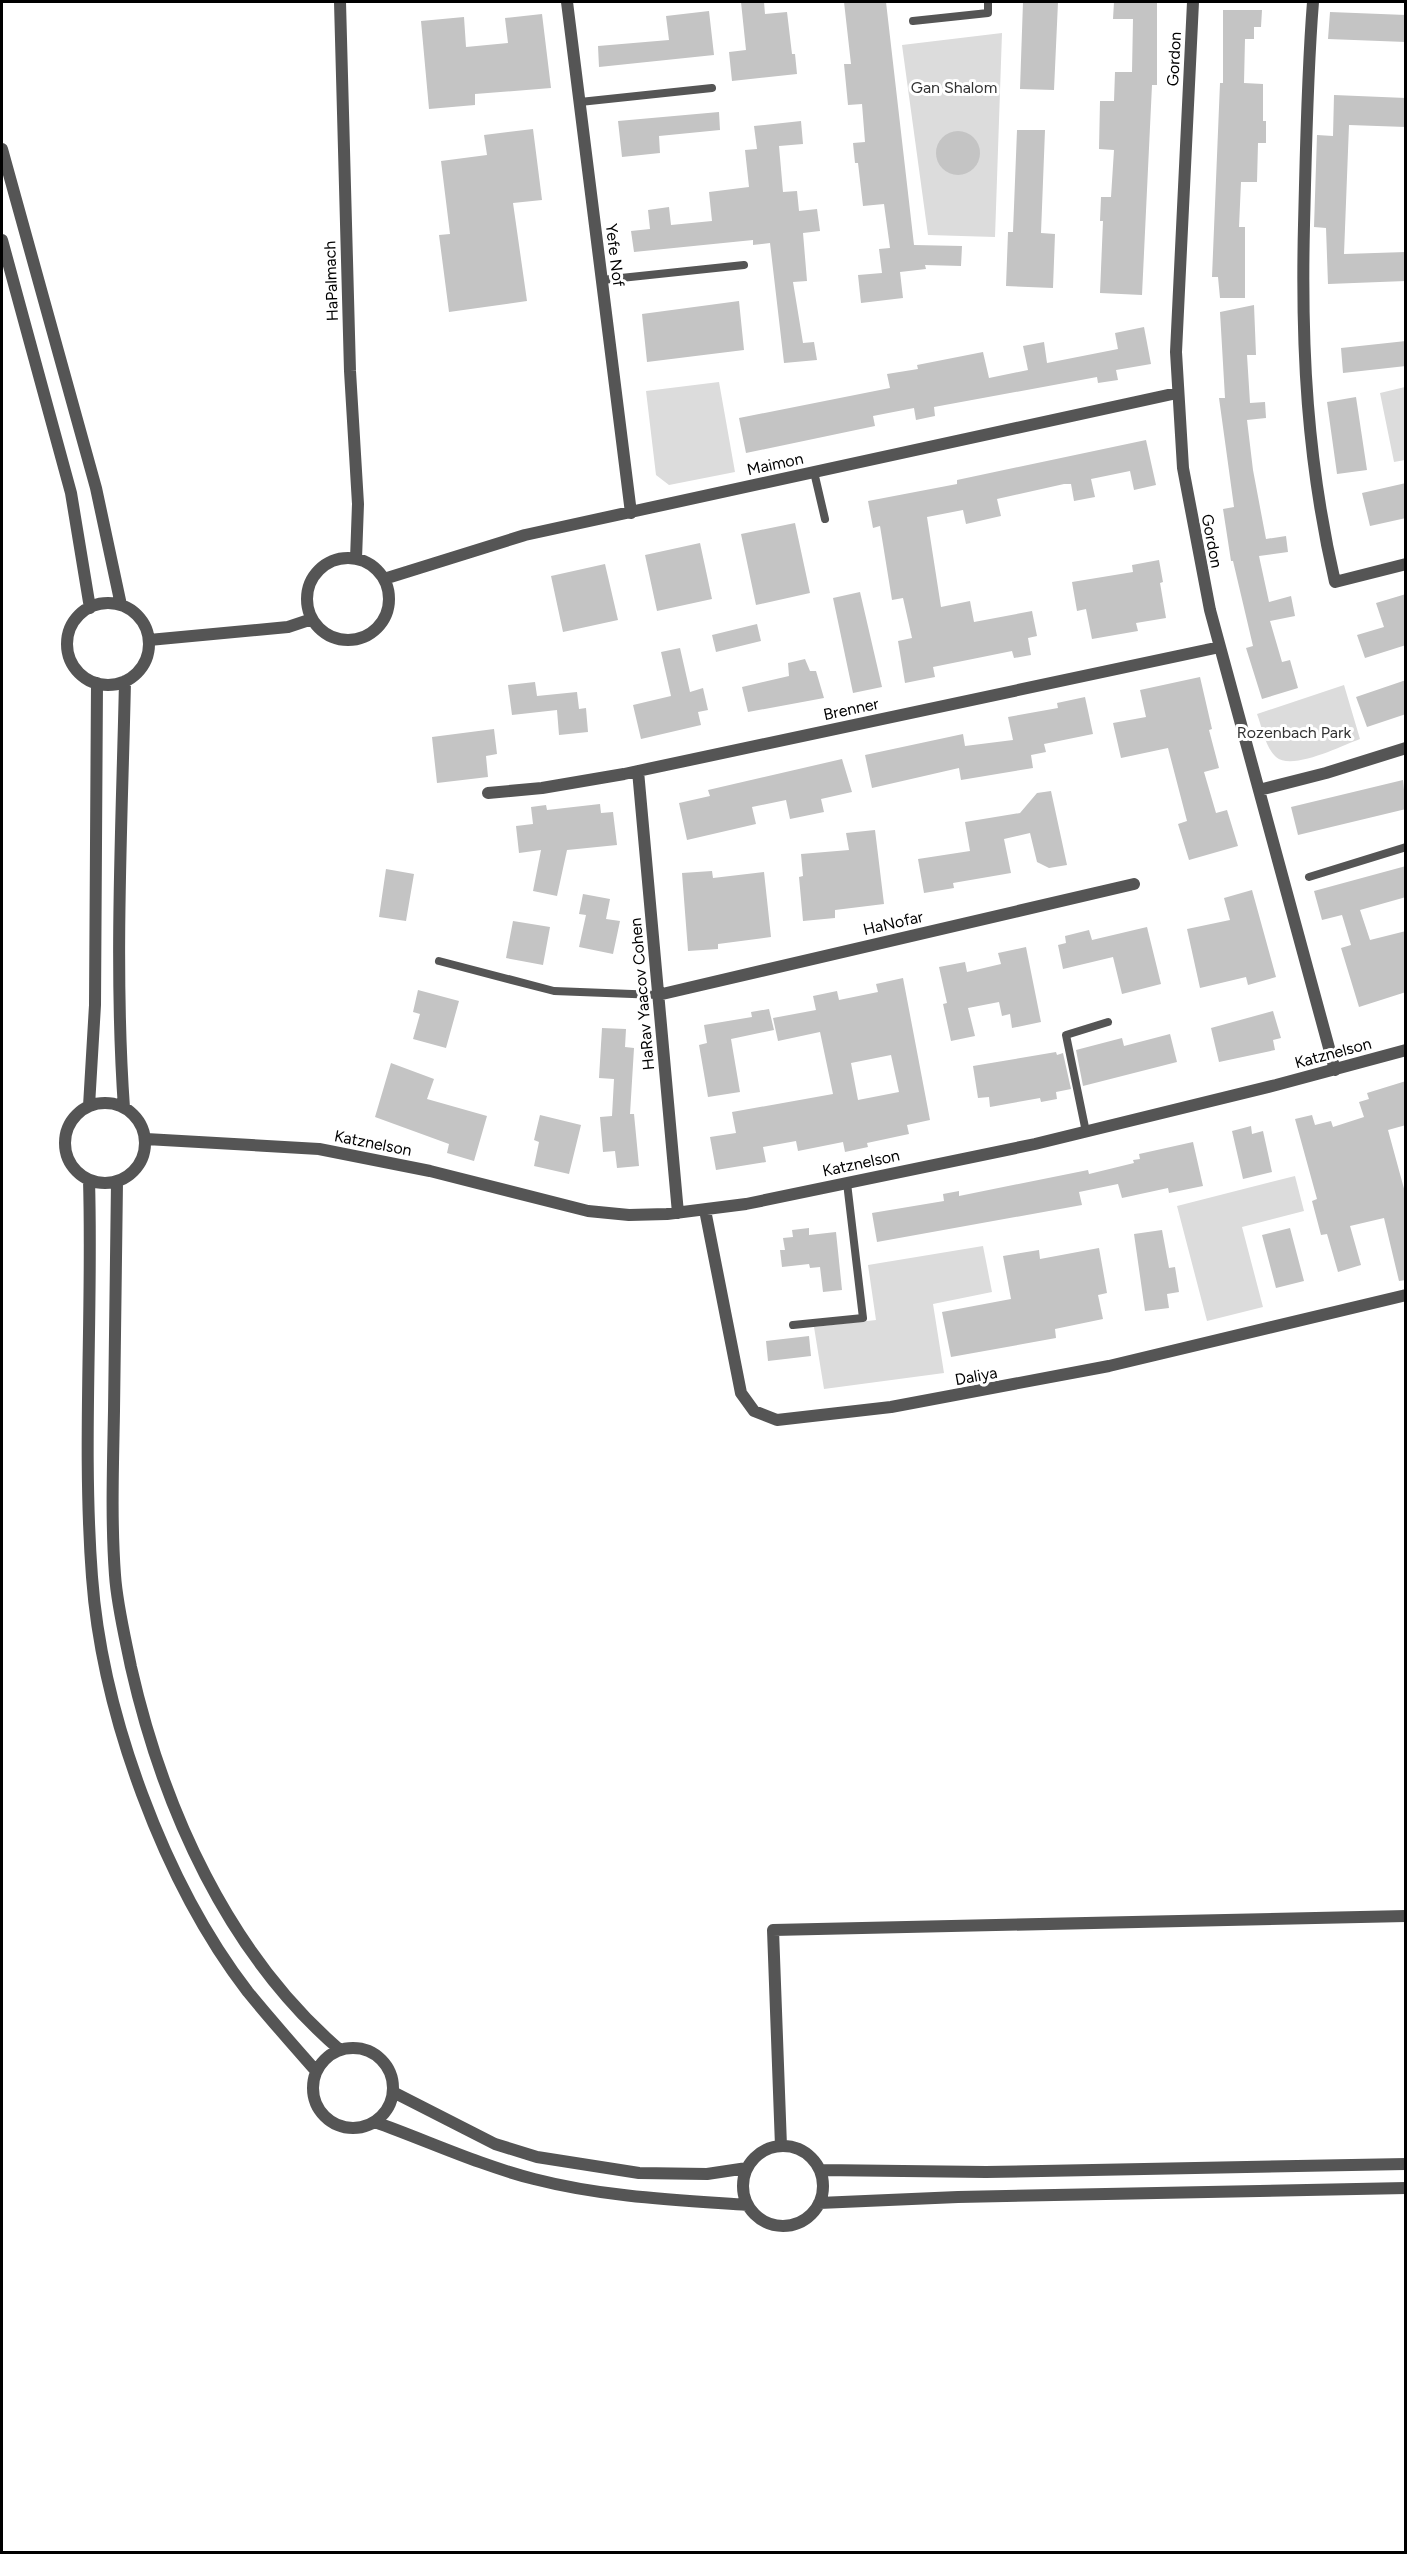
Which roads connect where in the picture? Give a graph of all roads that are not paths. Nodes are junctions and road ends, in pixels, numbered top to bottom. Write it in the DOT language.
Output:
graph roads {
  1 [pos="340,2"];
  2 [pos="567,2"];
  3 [pos="988,2"];
  4 [pos="1193,2"];
  5 [pos="1313,2"];
  6 [pos="913,21"];
  7 [pos="712,88"];
  8 [pos="580,102"];
  9 [pos="2,149"];
  10 [pos="2,240"];
  11 [pos="744,265"];
  12 [pos="602,280"];
  13 [pos="1177,393"];
  14 [pos="814,472"];
  15 [pos="631,513"];
  16 [pos="825,519"];
  17 [pos="356,559"];
  18 [pos="1406,564"];
  19 [pos="384,579"];
  20 [pos="121,605"];
  21 [pos="90,608"];
  22 [pos="312,619"];
  23 [pos="149,640"];
  24 [pos="1220,646"];
  25 [pos="125,681"];
  26 [pos="97,683"];
  27 [pos="1406,748"];
  28 [pos="638,771"];
  29 [pos="1258,790"];
  30 [pos="488,793"];
  31 [pos="1406,847"];
  32 [pos="1309,877"];
  33 [pos="1134,884"];
  34 [pos="439,961"];
  35 [pos="658,995"];
  36 [pos="1108,1022"];
  37 [pos="1406,1050"];
  38 [pos="1335,1070"];
  39 [pos="89,1106"];
  40 [pos="124,1107"];
  41 [pos="1086,1132"];
  42 [pos="146,1139"];
  43 [pos="89,1180"];
  44 [pos="117,1182"];
  45 [pos="847,1183"];
  46 [pos="705,1210"];
  47 [pos="678,1213"];
  48 [pos="1406,1295"];
  49 [pos="793,1325"];
  50 [pos="1406,1916"];
  51 [pos="340,2050"];
  52 [pos="316,2072"];
  53 [pos="393,2092"];
  54 [pos="375,2122"];
  55 [pos="781,2146"];
  56 [pos="1406,2164"];
  57 [pos="747,2168"];
  58 [pos="820,2170"];
  59 [pos="1406,2188"];
  60 [pos="819,2203"];
  61 [pos="747,2205"];
  1 -- 17 [label="street, HaPalmach"];
  2 -- 8 [label="street, Yefe Nof"];
  3 -- 6 [label="lane"];
  4 -- 13 [label="street, Gordon"];
  5 -- 18 [label="street"];
  7 -- 8 [label="lane"];
  8 -- 12 [label="street, Yefe Nof"];
  9 -- 20 [label="street"];
  10 -- 21 [label="street"];
  11 -- 12 [label="lane"];
  12 -- 15 [label="street, Yefe Nof"];
  13 -- 14 [label="street, Maimon"];
  13 -- 24 [label="street, Gordon"];
  14 -- 15 [label="street, Maimon"];
  14 -- 16 [label="lane"];
  15 -- 19 [label="street, Maimon"];
  17 -- 19 [label="street"];
  17 -- 22 [label="street"];
  19 -- 22 [label="street"];
  20 -- 21 [label="street"];
  20 -- 23 [label="street"];
  21 -- 26 [label="street"];
  22 -- 23 [label="street"];
  23 -- 25 [label="street"];
  24 -- 28 [label="street, Brenner"];
  24 -- 29 [label="street, Gordon"];
  25 -- 26 [label="street"];
  25 -- 40 [label="street"];
  26 -- 39 [label="street"];
  27 -- 29 [label="street"];
  28 -- 30 [label="street, Brenner"];
  28 -- 35 [label="street, HaRav Yaacov Cohen"];
  29 -- 38 [label="street, Gordon"];
  31 -- 32 [label="lane"];
  33 -- 35 [label="street, HaNofar"];
  34 -- 35 [label="lane"];
  35 -- 47 [label="street, HaRav Yaacov Cohen"];
  36 -- 41 [label="lane"];
  37 -- 38 [label="street, Katznelson"];
  38 -- 41 [label="street, Katznelson"];
  39 -- 40 [label="street"];
  39 -- 43 [label="street"];
  40 -- 42 [label="street"];
  41 -- 45 [label="street, Katznelson"];
  42 -- 44 [label="street"];
  42 -- 47 [label="street, Katznelson"];
  43 -- 44 [label="street"];
  43 -- 52 [label="street"];
  44 -- 51 [label="street"];
  45 -- 46 [label="street, Katznelson"];
  45 -- 49 [label="lane"];
  46 -- 47 [label="street, Katznelson"];
  46 -- 48 [label="street, Daliya"];
  50 -- 55 [label="street"];
  51 -- 52 [label="street"];
  51 -- 53 [label="street"];
  52 -- 54 [label="street"];
  53 -- 54 [label="street"];
  53 -- 57 [label="street"];
  54 -- 61 [label="street"];
  55 -- 57 [label="street"];
  55 -- 58 [label="street"];
  56 -- 58 [label="street"];
  57 -- 61 [label="street"];
  58 -- 60 [label="street"];
  59 -- 60 [label="street"];
  60 -- 61 [label="street"];
}
